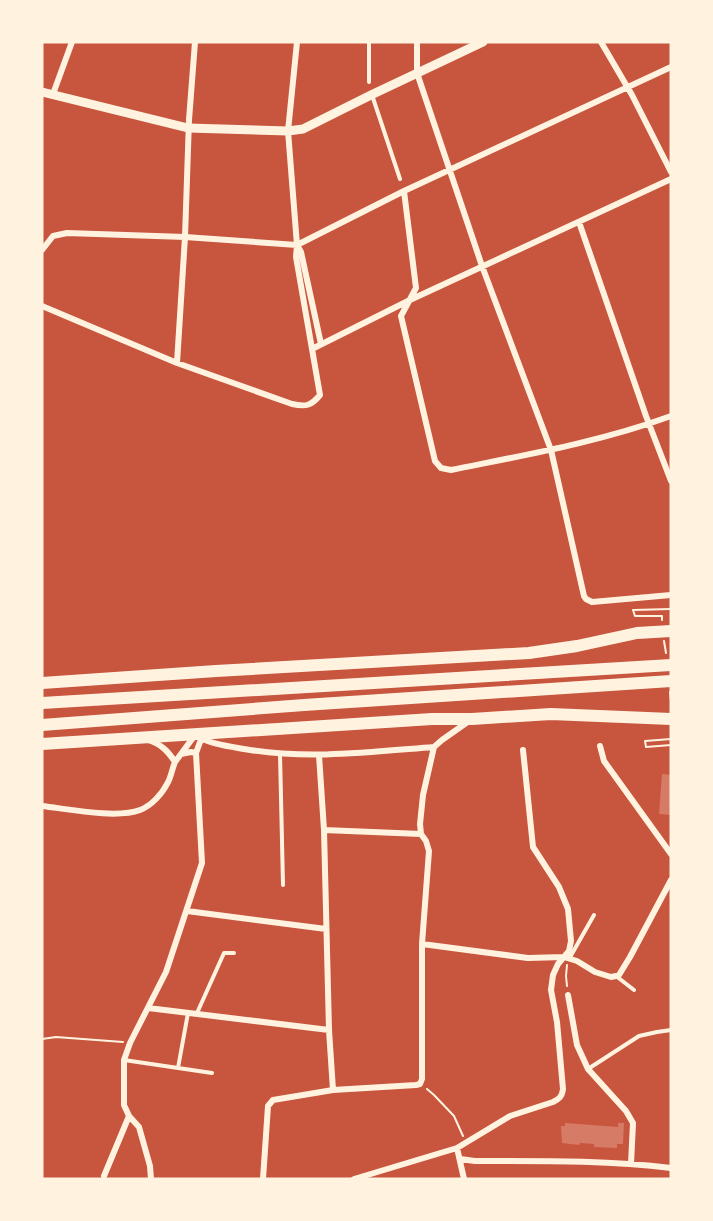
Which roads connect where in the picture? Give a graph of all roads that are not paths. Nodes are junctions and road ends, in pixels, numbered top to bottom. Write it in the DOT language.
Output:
graph roads {
  1 [pos="72,42"];
  2 [pos="195,42"];
  3 [pos="297,42"];
  4 [pos="369,42"];
  5 [pos="417,42"];
  6 [pos="483,42"];
  7 [pos="601,42"];
  8 [pos="671,67"];
  9 [pos="417,73"];
  10 [pos="369,82"];
  11 [pos="627,88"];
  12 [pos="42,92"];
  13 [pos="53,94"];
  14 [pos="371,94"];
  15 [pos="188,128"];
  16 [pos="288,131"];
  17 [pos="449,171"];
  18 [pos="671,172"];
  19 [pos="400,179"];
  20 [pos="671,179"];
  21 [pos="404,191"];
  22 [pos="579,222"];
  23 [pos="185,237"];
  24 [pos="297,244"];
  25 [pos="42,250"];
  26 [pos="482,266"];
  27 [pos="410,300"];
  28 [pos="42,306"];
  29 [pos="321,344"];
  30 [pos="312,349"];
  31 [pos="177,363"];
  32 [pos="671,416"];
  33 [pos="649,424"];
  34 [pos="551,450"];
  35 [pos="671,481"];
  36 [pos="671,595"];
  37 [pos="671,631"];
  38 [pos="671,665"];
  39 [pos="671,681"];
  40 [pos="42,684"];
  41 [pos="42,703"];
  42 [pos="472,719"];
  43 [pos="671,719"];
  44 [pos="42,725"];
  45 [pos="202,736"];
  46 [pos="136,738"];
  47 [pos="42,744"];
  48 [pos="600,746"];
  49 [pos="434,747"];
  50 [pos="523,750"];
  51 [pos="196,753"];
  52 [pos="181,754"];
  53 [pos="280,754"];
  54 [pos="319,755"];
  55 [pos="175,762"];
  56 [pos="42,806"];
  57 [pos="324,830"];
  58 [pos="422,834"];
  59 [pos="671,854"];
  60 [pos="671,880"];
  61 [pos="283,885"];
  62 [pos="187,911"];
  63 [pos="594,915"];
  64 [pos="326,929"];
  65 [pos="422,944"];
  66 [pos="234,953"];
  67 [pos="567,958"];
  68 [pos="616,976"];
  69 [pos="634,990"];
  70 [pos="568,995"];
  71 [pos="148,1008"];
  72 [pos="188,1012"];
  73 [pos="197,1013"];
  74 [pos="329,1029"];
  75 [pos="671,1030"];
  76 [pos="124,1060"];
  77 [pos="178,1068"];
  78 [pos="588,1070"];
  79 [pos="212,1073"];
  80 [pos="333,1090"];
  81 [pos="129,1116"];
  82 [pos="457,1148"];
  83 [pos="460,1159"];
  84 [pos="632,1164"];
  85 [pos="671,1168"];
  86 [pos="104,1176"];
  87 [pos="151,1179"];
  88 [pos="263,1179"];
  89 [pos="354,1179"];
  90 [pos="464,1179"];
  1 -- 13 [label="street"];
  2 -- 15 [label="street"];
  3 -- 16 [label="street"];
  4 -- 10 [label="lane"];
  5 -- 9 [label="street"];
  6 -- 9 [label="main road"];
  7 -- 11 [label="street"];
  8 -- 11 [label="street"];
  9 -- 14 [label="main road"];
  9 -- 17 [label="street"];
  11 -- 17 [label="street"];
  11 -- 18 [label="street"];
  12 -- 13 [label="main road"];
  13 -- 15 [label="main road"];
  14 -- 16 [label="main road"];
  14 -- 19 [label="lane"];
  15 -- 16 [label="main road"];
  15 -- 23 [label="street"];
  16 -- 24 [label="street"];
  17 -- 21 [label="street"];
  17 -- 26 [label="street"];
  20 -- 22 [label="street"];
  21 -- 24 [label="street"];
  21 -- 27 [label="street"];
  22 -- 26 [label="street"];
  22 -- 33 [label="street"];
  23 -- 24 [label="street"];
  23 -- 25 [label="street"];
  23 -- 31 [label="street"];
  24 -- 29 [label="street"];
  24 -- 30 [label="street"];
  26 -- 27 [label="street"];
  26 -- 34 [label="street"];
  27 -- 29 [label="street"];
  27 -- 34 [label="street"];
  28 -- 31 [label="street"];
  29 -- 30 [label="street"];
  30 -- 31 [label="street"];
  32 -- 33 [label="street"];
  33 -- 34 [label="street"];
  33 -- 35 [label="street"];
  34 -- 36 [label="street"];
  37 -- 40 [label="highway"];
  38 -- 41 [label="highway"];
  39 -- 44 [label="highway"];
  42 -- 43 [label="highway"];
  42 -- 45 [label="highway"];
  42 -- 49 [label="street"];
  45 -- 46 [label="highway"];
  45 -- 51 [label="street"];
  45 -- 52 [label="street"];
  45 -- 53 [label="street"];
  46 -- 47 [label="highway"];
  46 -- 55 [label="street"];
  48 -- 59 [label="street"];
  49 -- 54 [label="street"];
  49 -- 58 [label="street"];
  50 -- 67 [label="street"];
  51 -- 52 [label="street"];
  51 -- 62 [label="street"];
  52 -- 55 [label="street"];
  53 -- 54 [label="street"];
  53 -- 61 [label="lane"];
  54 -- 57 [label="street"];
  55 -- 56 [label="street"];
  57 -- 58 [label="street"];
  57 -- 64 [label="street"];
  58 -- 65 [label="street"];
  60 -- 68 [label="street"];
  62 -- 64 [label="street"];
  62 -- 71 [label="street"];
  63 -- 67 [label="lane"];
  64 -- 74 [label="street"];
  65 -- 67 [label="street"];
  65 -- 80 [label="street"];
  66 -- 73 [label="lane"];
  67 -- 68 [label="street"];
  67 -- 82 [label="street"];
  68 -- 69 [label="lane"];
  70 -- 78 [label="street"];
  71 -- 72 [label="street"];
  71 -- 76 [label="street"];
  72 -- 73 [label="street"];
  72 -- 77 [label="lane"];
  73 -- 74 [label="street"];
  74 -- 80 [label="street"];
  75 -- 78 [label="lane"];
  76 -- 77 [label="lane"];
  76 -- 81 [label="street"];
  77 -- 79 [label="lane"];
  78 -- 84 [label="street"];
  80 -- 88 [label="street"];
  81 -- 86 [label="street"];
  81 -- 87 [label="street"];
  82 -- 83 [label="street"];
  82 -- 89 [label="street"];
  83 -- 84 [label="street"];
  83 -- 90 [label="street"];
  84 -- 85 [label="street"];
}
